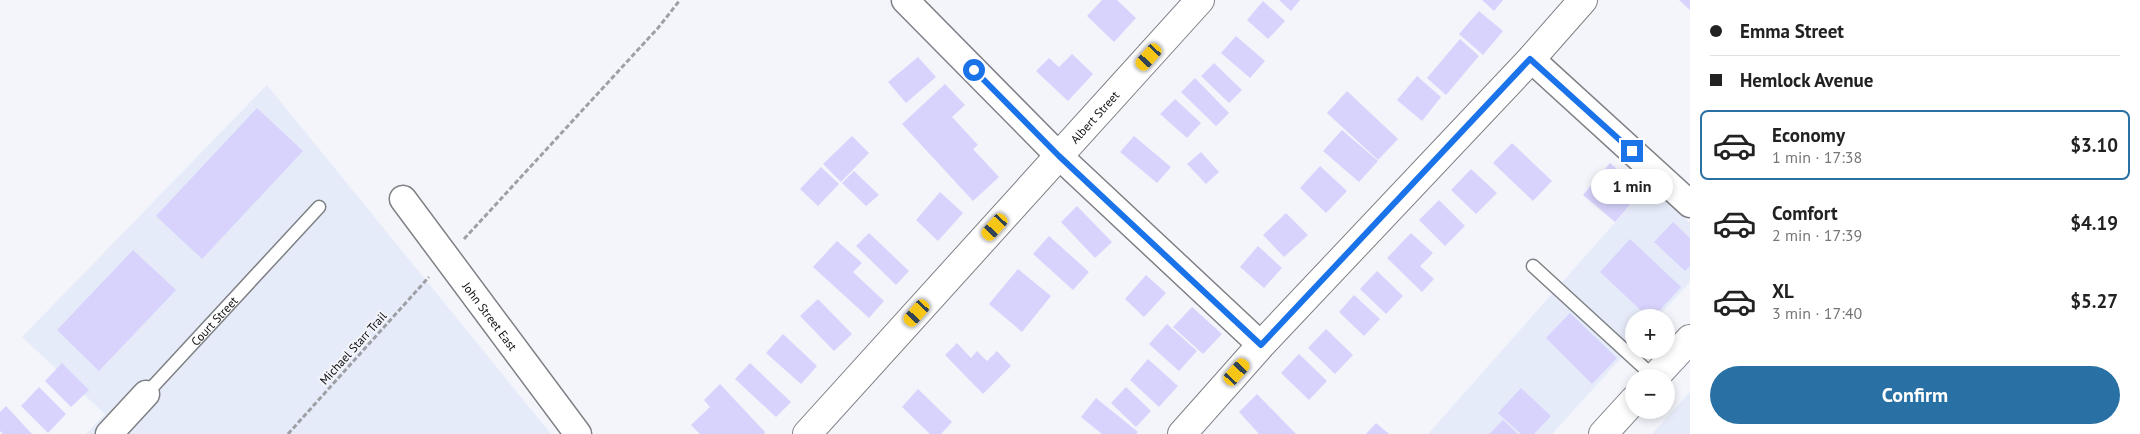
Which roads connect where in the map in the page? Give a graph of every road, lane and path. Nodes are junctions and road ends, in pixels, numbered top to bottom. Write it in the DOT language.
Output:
graph roads {
  1 [pos="680,0"];
  2 [pos="905,0"];
  3 [pos="1200,0"];
  4 [pos="1583,0"];
  5 [pos="1530,59"];
  6 [pos="1059,156"];
  7 [pos="403,199"];
  8 [pos="1690,204"];
  9 [pos="319,206"];
  10 [pos="459,244"];
  11 [pos="1533,266"];
  12 [pos="432,274"];
  13 [pos="1690,339"];
  14 [pos="1261,345"];
  15 [pos="1645,369"];
  16 [pos="1662,369"];
  17 [pos="146,394"];
  18 [pos="1625,410"];
  19 [pos="1190,431"];
  20 [pos="109,434"];
  21 [pos="288,434"];
  22 [pos="578,434"];
  23 [pos="808,434"];
  24 [pos="1604,434"];
  1 -- 10 [label="path"];
  2 -- 6 [label="street"];
  3 -- 6 [label="street, Albert Street"];
  4 -- 5 [label="street"];
  5 -- 8 [label="street"];
  5 -- 14 [label="street"];
  6 -- 14 [label="street"];
  6 -- 23 [label="street, Albert Street"];
  7 -- 22 [label="street, John Street East"];
  9 -- 17 [label="lane, Court Street"];
  11 -- 15 [label="lane"];
  12 -- 21 [label="path, Michael Starr Trail"];
  13 -- 16 [label="street"];
  14 -- 19 [label="street"];
  17 -- 20 [label="street, Court Street"];
  18 -- 24 [label="street"];
}
